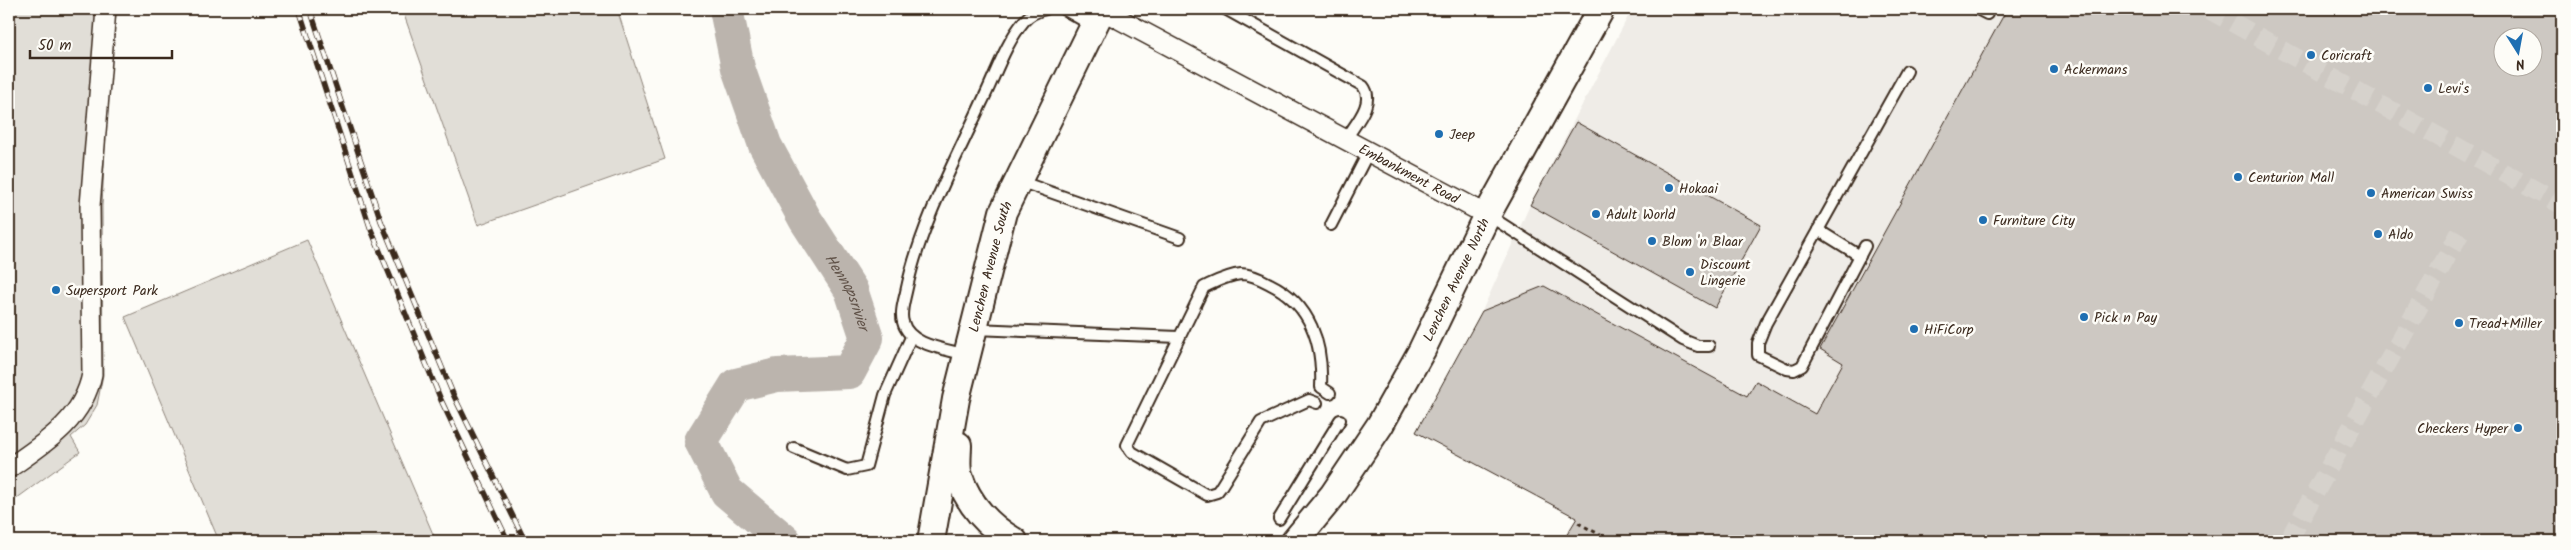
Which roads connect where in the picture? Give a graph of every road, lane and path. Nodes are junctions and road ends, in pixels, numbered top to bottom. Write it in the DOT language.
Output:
graph roads {
  1 [pos="106,9"];
  2 [pos="1046,9"];
  3 [pos="1063,9"];
  4 [pos="1225,9"];
  5 [pos="1601,9"];
  6 [pos="1977,9"];
  7 [pos="1988,14"];
  8 [pos="1099,15"];
  9 [pos="1907,71"];
  10 [pos="1346,139"];
  11 [pos="1369,151"];
  12 [pos="1018,181"];
  13 [pos="1488,215"];
  14 [pos="1331,225"];
  15 [pos="1818,230"];
  16 [pos="1180,238"];
  17 [pos="1865,246"];
  18 [pos="1860,256"];
  19 [pos="974,329"];
  20 [pos="911,337"];
  21 [pos="1179,337"];
  22 [pos="1709,346"];
  23 [pos="967,355"];
  24 [pos="1330,393"];
  25 [pos="956,399"];
  26 [pos="1317,404"];
  27 [pos="1340,420"];
  28 [pos="794,448"];
  29 [pos="9,468"];
  30 [pos="1279,519"];
  31 [pos="1578,523"];
  32 [pos="931,541"];
  33 [pos="1014,541"];
  34 [pos="1295,541"];
  35 [pos="1612,541"];
  1 -- 29 [label="street"];
  2 -- 20 [label="lane"];
  3 -- 8 [label="lane"];
  4 -- 10 [label="lane"];
  5 -- 13 [label="main road, Lenchen Avenue North"];
  6 -- 7 [label="lane"];
  8 -- 10 [label="street, Embankment Road"];
  8 -- 12 [label="main road, Lenchen Avenue South"];
  9 -- 15 [label="lane"];
  10 -- 11 [label="street, Embankment Road"];
  11 -- 13 [label="street, Embankment Road"];
  11 -- 14 [label="lane"];
  12 -- 16 [label="lane"];
  12 -- 19 [label="main road, Lenchen Avenue South"];
  13 -- 22 [label="lane, Embankment Road"];
  13 -- 34 [label="main road, Lenchen Avenue North"];
  15 -- 18 [label="lane"];
  15 -- 18 [label="lane"];
  17 -- 18 [label="lane"];
  19 -- 21 [label="lane"];
  19 -- 23 [label="main road, Lenchen Avenue South"];
  20 -- 23 [label="lane"];
  20 -- 28 [label="lane"];
  21 -- 24 [label="lane"];
  21 -- 26 [label="lane"];
  23 -- 25 [label="main road, Lenchen Avenue South"];
  25 -- 32 [label="main road, Lenchen Avenue South"];
  25 -- 33 [label="main road"];
  27 -- 30 [label="lane"];
  31 -- 35 [label="path"];
}
